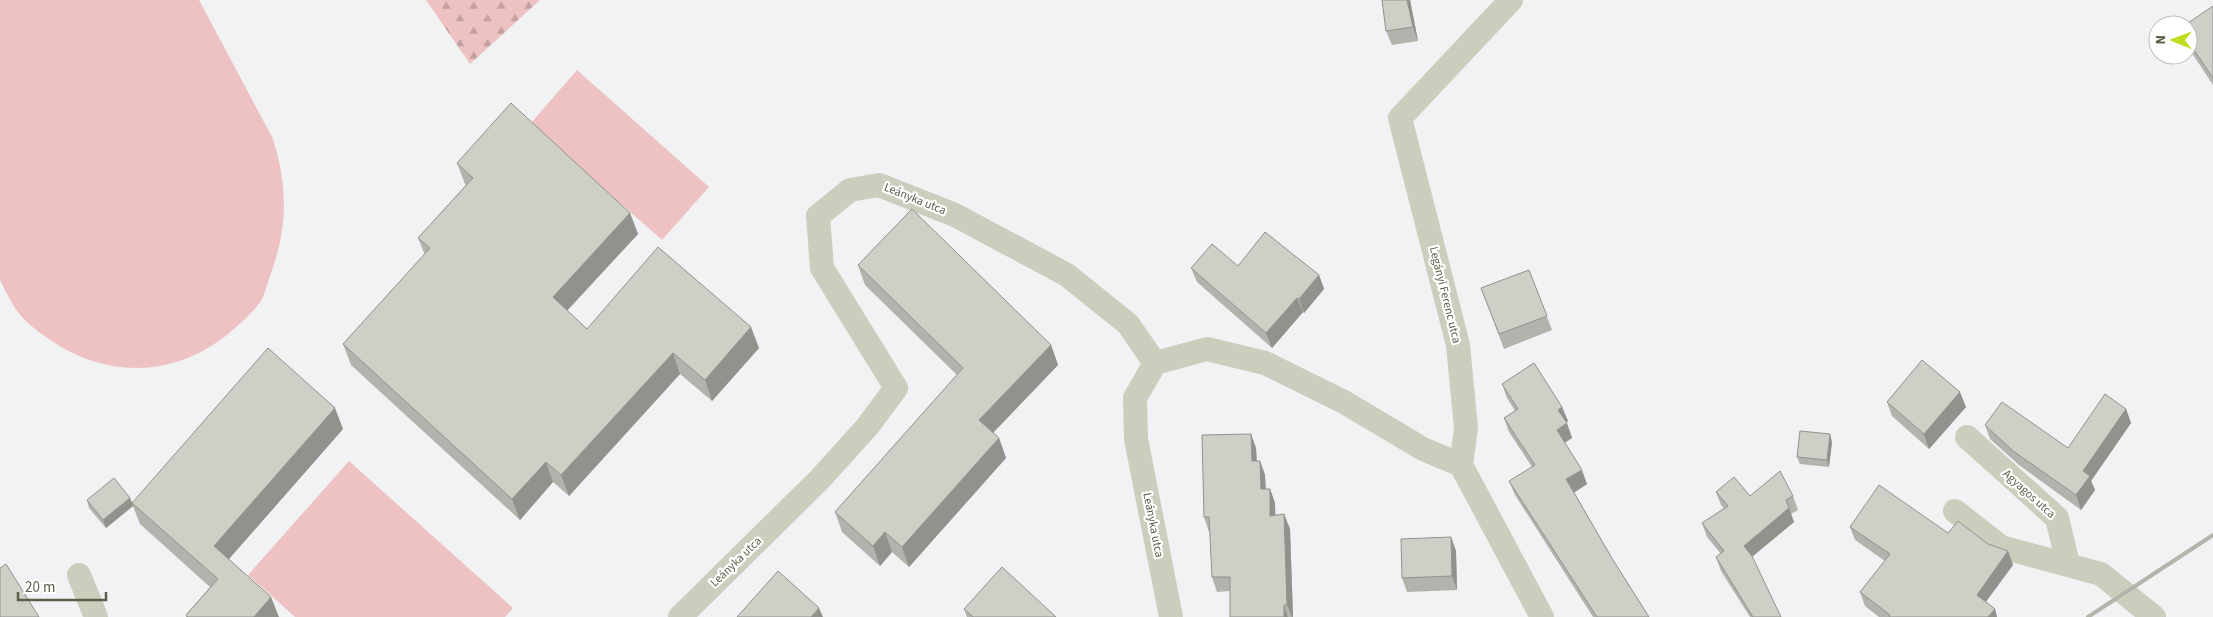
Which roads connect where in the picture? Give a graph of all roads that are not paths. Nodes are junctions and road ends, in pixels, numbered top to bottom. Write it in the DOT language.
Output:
graph roads {
  1 [pos="1512,0"];
  2 [pos="1155,363"];
  3 [pos="1966,437"];
  4 [pos="1461,465"];
  5 [pos="1955,511"];
  6 [pos="2068,564"];
  7 [pos="79,576"];
  8 [pos="96,617"];
  9 [pos="680,617"];
  10 [pos="1171,617"];
  11 [pos="1542,617"];
  12 [pos="2154,617"];
  1 -- 4 [label="street, Legányi Ferenc utca"];
  2 -- 4 [label="street"];
  2 -- 9 [label="street, Leányka utca"];
  2 -- 10 [label="street, Leányka utca"];
  3 -- 6 [label="street, Agyagos utca"];
  4 -- 11 [label="street"];
  5 -- 6 [label="street"];
  6 -- 12 [label="street"];
  7 -- 8 [label="street"];
}
